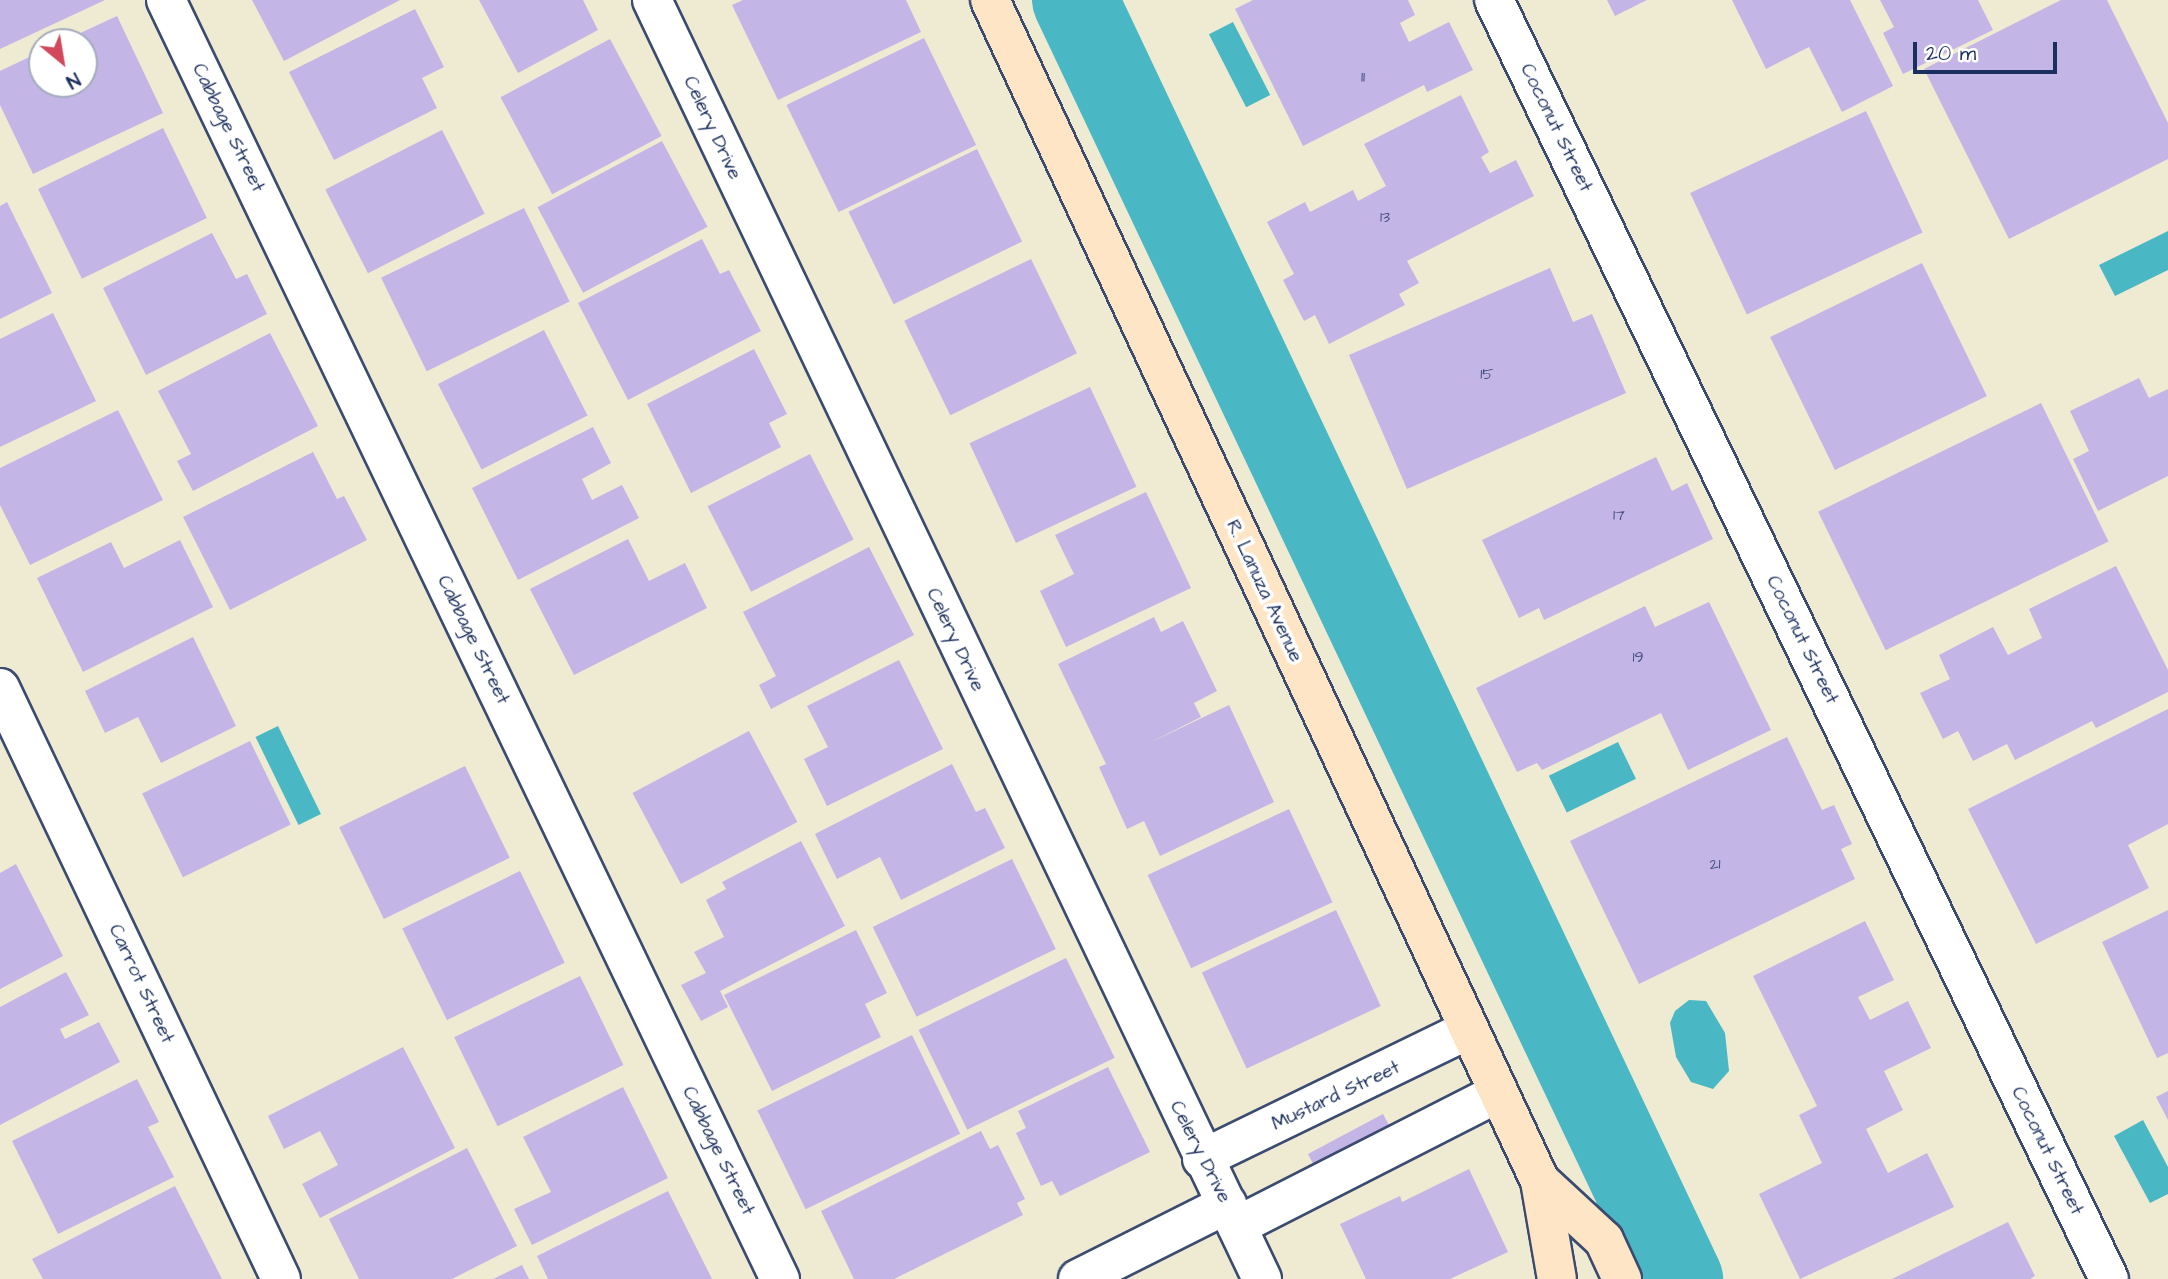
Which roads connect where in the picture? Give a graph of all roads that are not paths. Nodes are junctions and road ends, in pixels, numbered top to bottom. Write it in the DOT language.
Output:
graph roads {
  1 [pos="166,0"];
  2 [pos="652,0"];
  3 [pos="990,0"];
  4 [pos="1494,0"];
  5 [pos="0,688"];
  6 [pos="1468,1030"];
  7 [pos="1496,1094"];
  8 [pos="1202,1159"];
  9 [pos="1540,1181"];
  10 [pos="1232,1215"];
  11 [pos="281,1279"];
  12 [pos="779,1279"];
  13 [pos="1078,1279"];
  14 [pos="1262,1279"];
  15 [pos="1558,1279"];
  16 [pos="1622,1279"];
  17 [pos="2109,1279"];
  1 -- 12 [label="street, Cabbage Street"];
  2 -- 8 [label="street, Celery Drive"];
  3 -- 6 [label="main road, R. Lanuza Avenue"];
  4 -- 17 [label="street, Coconut Street"];
  5 -- 11 [label="street, Carrot Street"];
  6 -- 7 [label="main road, R. Lanuza Avenue"];
  6 -- 8 [label="street, Mustard Street"];
  7 -- 9 [label="main road, R. Lanuza Avenue"];
  7 -- 10 [label="street"];
  8 -- 10 [label="street, Celery Drive"];
  9 -- 15 [label="main road, R. Lanuza Avenue"];
  9 -- 16 [label="main road, R. Lanuza Avenue"];
  10 -- 13 [label="street"];
  10 -- 14 [label="street, Celery Drive"];
}
